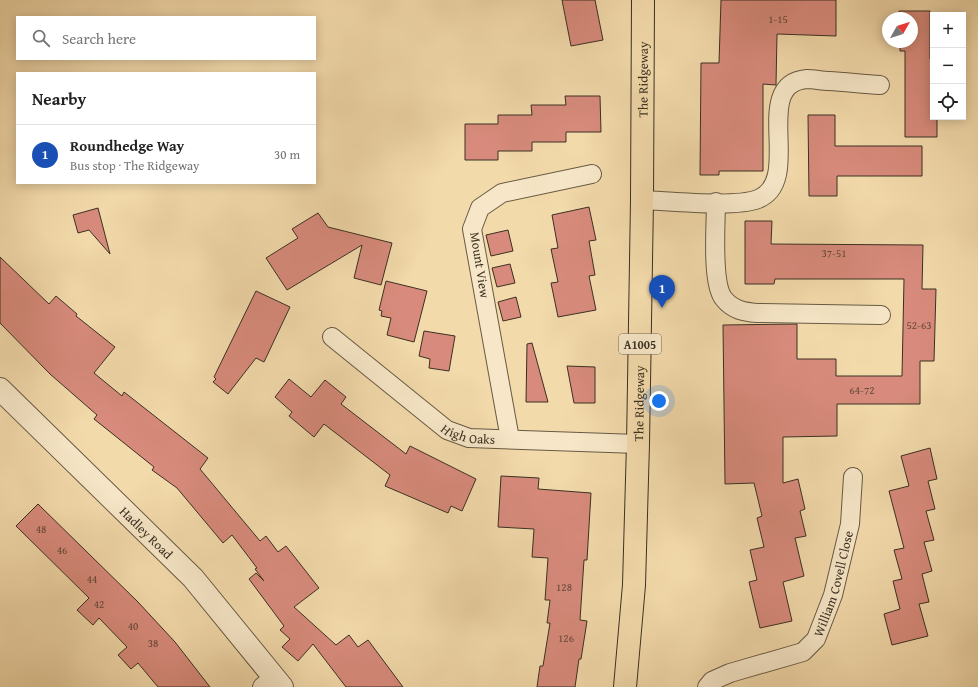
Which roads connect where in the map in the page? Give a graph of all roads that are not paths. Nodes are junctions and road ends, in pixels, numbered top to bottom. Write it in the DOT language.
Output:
graph roads {
  1 [pos="643,0"];
  2 [pos="880,85"];
  3 [pos="592,174"];
  4 [pos="642,200"];
  5 [pos="716,202"];
  6 [pos="881,315"];
  7 [pos="332,337"];
  8 [pos="0,389"];
  9 [pos="510,439"];
  10 [pos="638,444"];
  11 [pos="853,477"];
  12 [pos="273,684"];
  13 [pos="625,687"];
  14 [pos="707,687"];
  1 -- 4 [label="main road, The Ridgeway / A1005"];
  2 -- 5 [label="street"];
  3 -- 9 [label="street, Mount View"];
  4 -- 5 [label="street"];
  4 -- 10 [label="main road, The Ridgeway / A1005"];
  5 -- 6 [label="street"];
  7 -- 9 [label="street, High Oaks"];
  8 -- 12 [label="street, Hadley Road"];
  9 -- 10 [label="street, High Oaks"];
  10 -- 13 [label="main road, The Ridgeway / A1005"];
  11 -- 14 [label="street, William Covell Close"];
}
